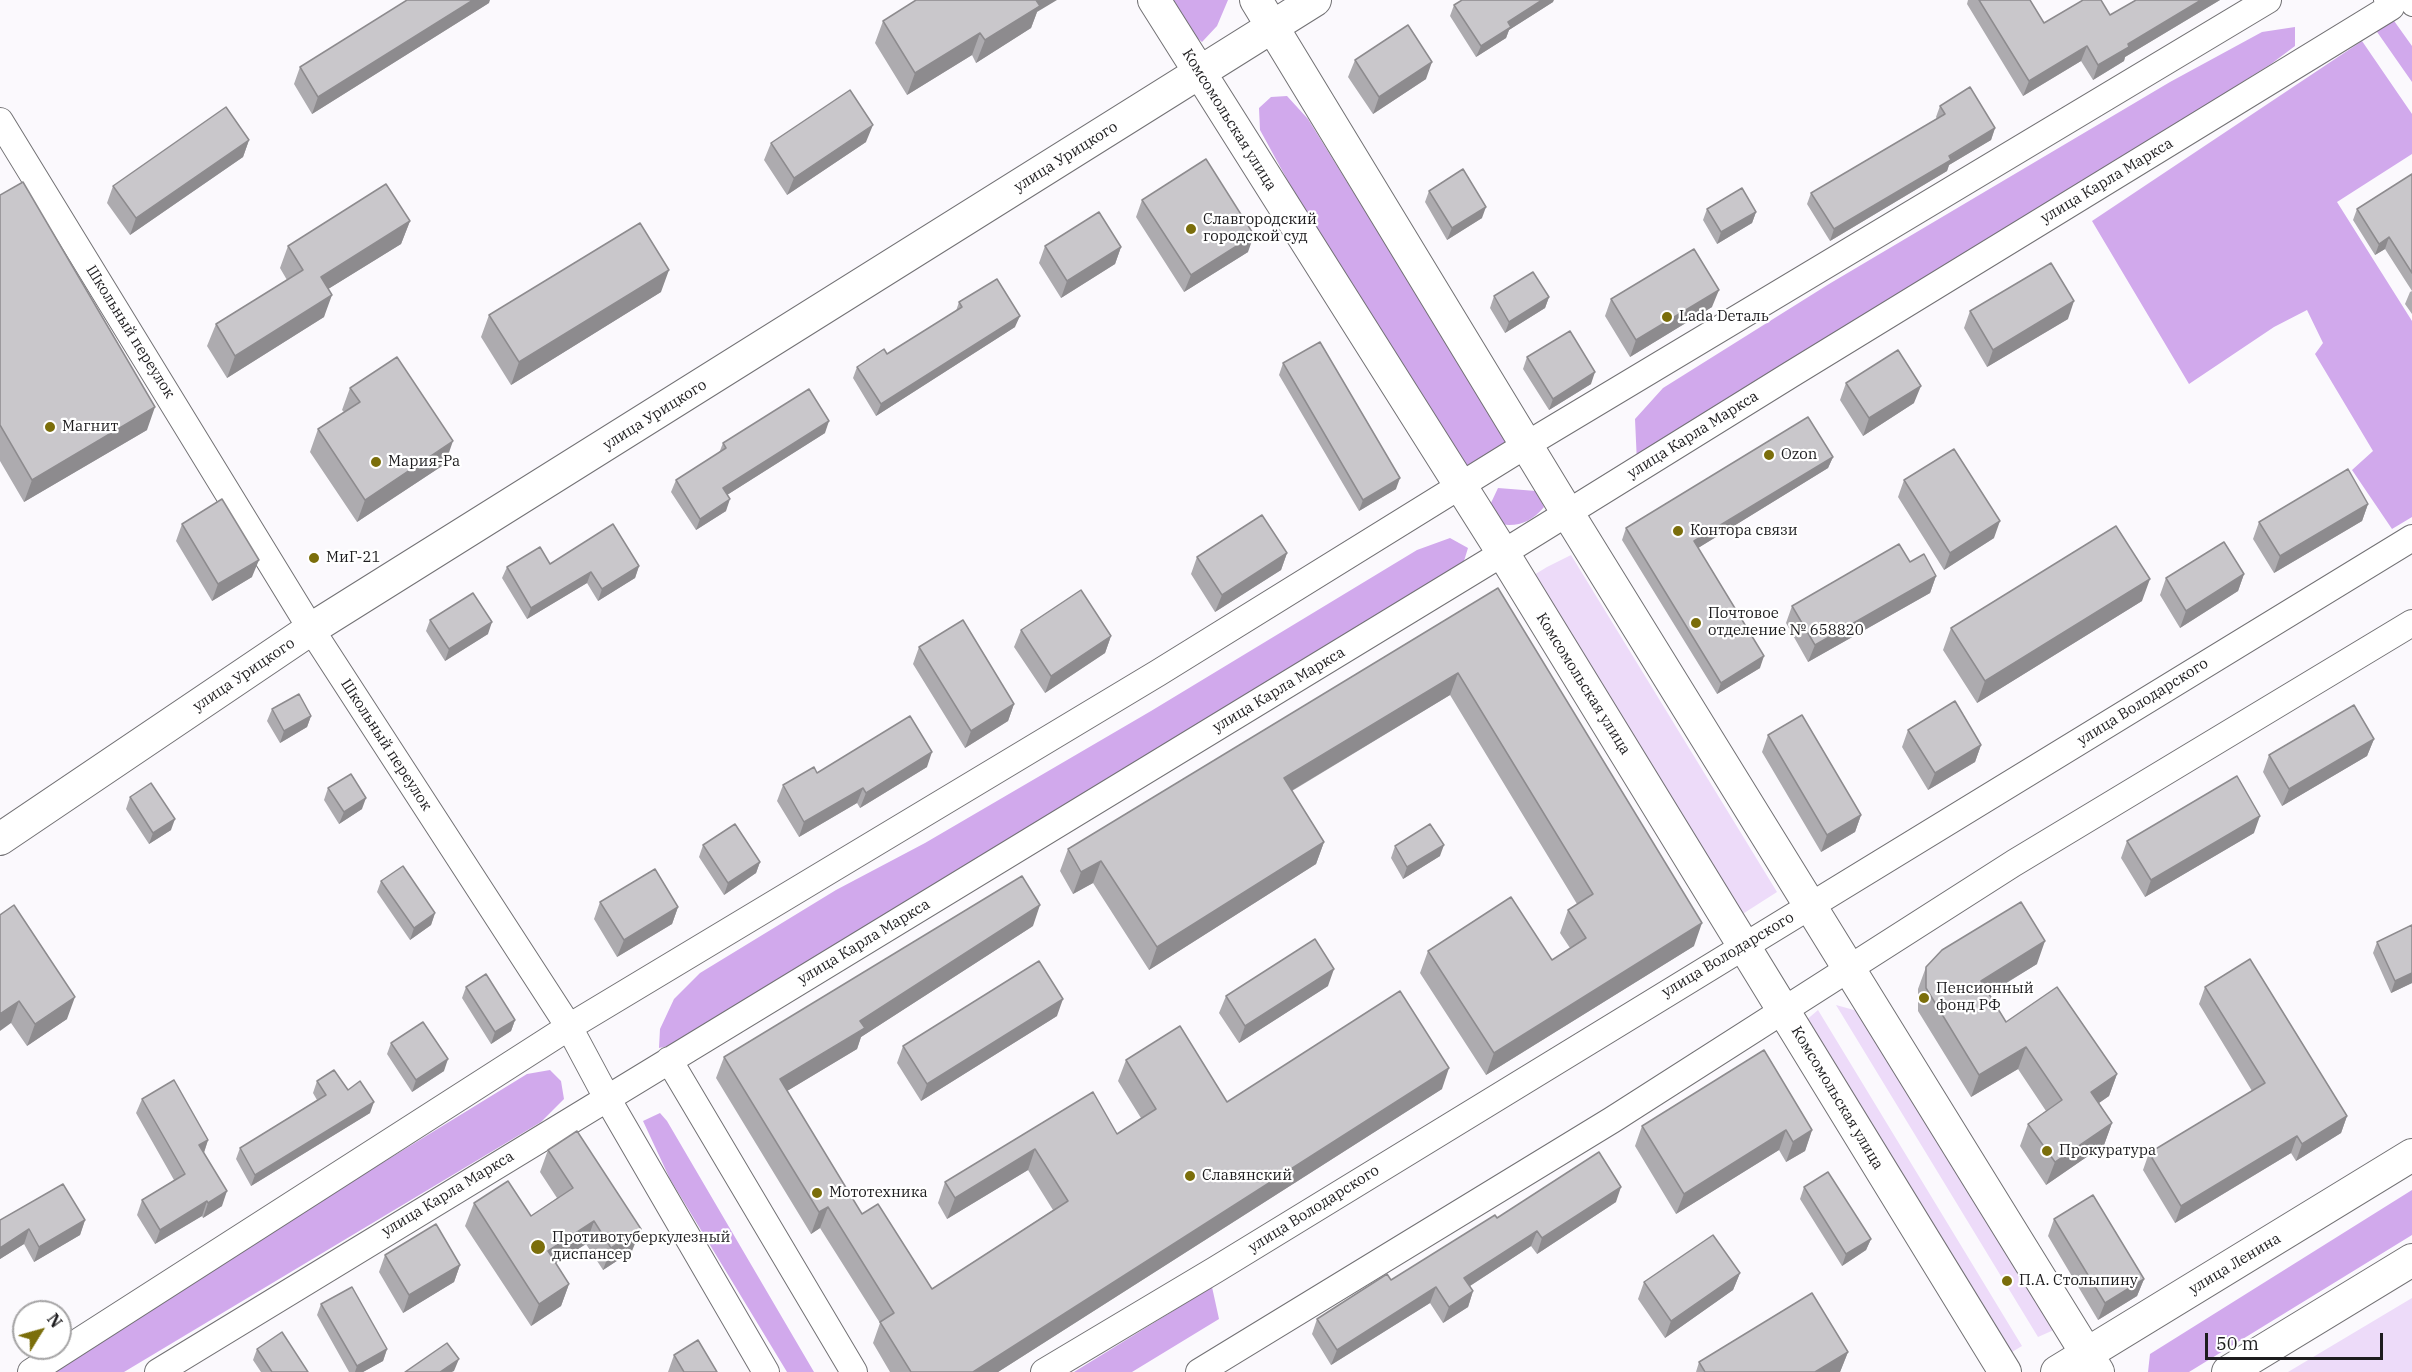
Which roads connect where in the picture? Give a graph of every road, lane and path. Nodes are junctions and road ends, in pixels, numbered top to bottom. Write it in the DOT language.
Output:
graph roads {
  1 [pos="1154,0"];
  2 [pos="1256,0"];
  3 [pos="1315,0"];
  4 [pos="2268,0"];
  5 [pos="2387,0"];
  6 [pos="2408,0"];
  7 [pos="2412,6"];
  8 [pos="1272,27"];
  9 [pos="1199,74"];
  10 [pos="0,121"];
  11 [pos="1526,446"];
  12 [pos="1461,486"];
  13 [pos="1567,512"];
  14 [pos="2412,538"];
  15 [pos="1503,553"];
  16 [pos="2412,623"];
  17 [pos="311,629"];
  18 [pos="0,839"];
  19 [pos="1810,905"];
  20 [pos="1745,945"];
  21 [pos="1848,969"];
  22 [pos="1784,1010"];
  23 [pos="569,1027"];
  24 [pos="669,1060"];
  25 [pos="607,1098"];
  26 [pos="2412,1155"];
  27 [pos="2412,1260"];
  28 [pos="2092,1363"];
  29 [pos="31,1372"];
  30 [pos="158,1372"];
  31 [pos="766,1372"];
  32 [pos="854,1372"];
  33 [pos="1044,1372"];
  34 [pos="1199,1372"];
  35 [pos="2005,1372"];
  36 [pos="2057,1372"];
  37 [pos="2228,1372"];
  1 -- 9 [label="street, Комсомольская улица"];
  2 -- 8 [label="street"];
  3 -- 8 [label="street, улица Урицкого"];
  4 -- 11 [label="street"];
  5 -- 13 [label="street, улица Карла Маркса"];
  6 -- 7 [label="street"];
  8 -- 9 [label="street, улица Урицкого"];
  8 -- 11 [label="street"];
  9 -- 12 [label="street, Комсомольская улица"];
  9 -- 17 [label="street, улица Урицкого"];
  10 -- 17 [label="street, Школьный переулок"];
  11 -- 12 [label="street"];
  11 -- 13 [label="street"];
  12 -- 15 [label="street, Комсомольская улица"];
  12 -- 23 [label="street"];
  13 -- 15 [label="street, улица Карла Маркса"];
  13 -- 19 [label="street"];
  14 -- 19 [label="street, улица Володарского"];
  15 -- 20 [label="street, Комсомольская улица"];
  15 -- 24 [label="street, улица Карла Маркса"];
  16 -- 21 [label="street"];
  17 -- 18 [label="street, улица Урицкого"];
  17 -- 23 [label="street, Школьный переулок"];
  19 -- 20 [label="street, улица Володарского"];
  19 -- 21 [label="street"];
  20 -- 22 [label="street, Комсомольская улица"];
  20 -- 33 [label="street, улица Володарского"];
  21 -- 22 [label="street"];
  21 -- 28 [label="street"];
  22 -- 34 [label="street"];
  22 -- 35 [label="street, Комсомольская улица"];
  23 -- 25 [label="street, Школьный переулок"];
  23 -- 29 [label="street"];
  24 -- 25 [label="street, улица Карла Маркса"];
  24 -- 32 [label="street"];
  25 -- 30 [label="street, улица Карла Маркса"];
  25 -- 31 [label="street, Школьный переулок"];
  26 -- 28 [label="street, улица Ленина"];
  27 -- 37 [label="street"];
  28 -- 36 [label="street, улица Ленина"];
}
